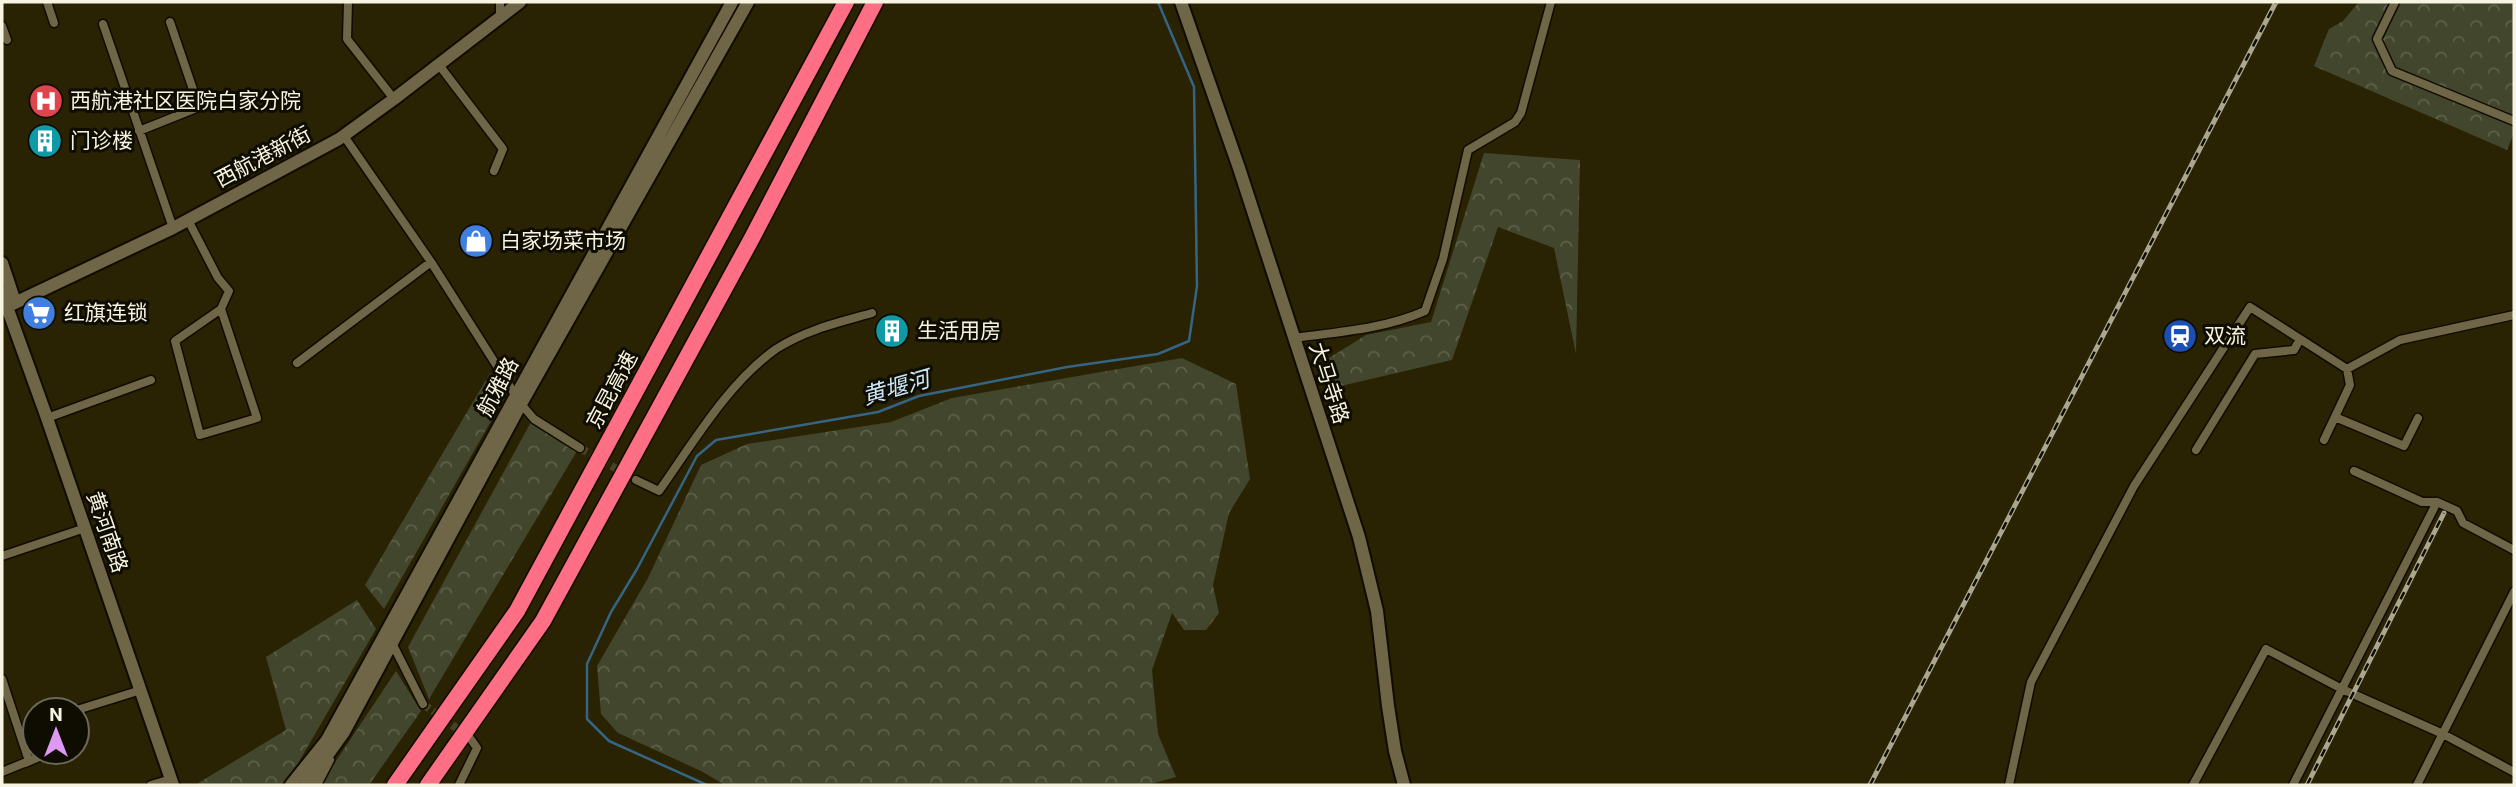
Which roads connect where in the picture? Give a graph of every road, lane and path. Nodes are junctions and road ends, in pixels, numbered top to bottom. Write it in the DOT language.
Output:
graph roads {
  1 [pos="47,2"];
  2 [pos="348,2"];
  3 [pos="500,2"];
  4 [pos="520,2"];
  5 [pos="732,2"];
  6 [pos="748,2"];
  7 [pos="846,2"];
  8 [pos="875,2"];
  9 [pos="1181,2"];
  10 [pos="1551,2"];
  11 [pos="2395,2"];
  12 [pos="500,18"];
  13 [pos="170,22"];
  14 [pos="54,23"];
  15 [pos="103,24"];
  16 [pos="2,26"];
  17 [pos="7,40"];
  18 [pos="439,65"];
  19 [pos="394,99"];
  20 [pos="2514,121"];
  21 [pos="139,131"];
  22 [pos="344,136"];
  23 [pos="494,171"];
  24 [pos="188,220"];
  25 [pos="173,228"];
  26 [pos="431,262"];
  27 [pos="2,263"];
  28 [pos="2,293"];
  29 [pos="8,306"];
  30 [pos="221,309"];
  31 [pos="872,313"];
  32 [pos="2514,315"];
  33 [pos="1294,338"];
  34 [pos="2300,339"];
  35 [pos="296,363"];
  36 [pos="2347,369"];
  37 [pos="151,380"];
  38 [pos="518,400"];
  39 [pos="2335,417"];
  40 [pos="47,418"];
  41 [pos="2418,418"];
  42 [pos="2324,440"];
  43 [pos="580,448"];
  44 [pos="2196,450"];
  45 [pos="2354,471"];
  46 [pos="636,480"];
  47 [pos="2437,502"];
  48 [pos="85,528"];
  49 [pos="2514,550"];
  50 [pos="2,556"];
  51 [pos="2514,592"];
  52 [pos="392,643"];
  53 [pos="2,679"];
  54 [pos="141,690"];
  55 [pos="2342,690"];
  56 [pos="423,704"];
  57 [pos="91,705"];
  58 [pos="2442,734"];
  59 [pos="21,737"];
  60 [pos="470,738"];
  61 [pos="21,765"];
  62 [pos="2,772"];
  63 [pos="2514,772"];
  64 [pos="172,782"];
  65 [pos="151,785"];
  66 [pos="291,785"];
  67 [pos="306,785"];
  68 [pos="317,785"];
  69 [pos="395,785"];
  70 [pos="428,785"];
  71 [pos="459,785"];
  72 [pos="1404,785"];
  73 [pos="2009,785"];
  74 [pos="2193,785"];
  75 [pos="2293,785"];
  76 [pos="2417,785"];
  1 -- 14 [label="street"];
  2 -- 19 [label="street"];
  3 -- 12 [label="street"];
  4 -- 12 [label="street, 西航港新街"];
  5 -- 38 [label="street, 航雅路"];
  6 -- 38 [label="street, 航雅路"];
  7 -- 69 [label="highway, 京昆高速"];
  8 -- 70 [label="highway"];
  9 -- 33 [label="street, 大马寺路"];
  10 -- 33 [label="street"];
  11 -- 20 [label="street"];
  12 -- 18 [label="street, 西航港新街"];
  13 -- 21 [label="street"];
  15 -- 21 [label="street"];
  16 -- 17 [label="street"];
  18 -- 19 [label="street, 西航港新街"];
  18 -- 23 [label="street"];
  19 -- 22 [label="street, 西航港新街"];
  21 -- 25 [label="street"];
  22 -- 24 [label="street, 西航港新街"];
  22 -- 26 [label="street"];
  24 -- 25 [label="street, 西航港新街"];
  24 -- 30 [label="street"];
  25 -- 29 [label="street, 西航港新街"];
  26 -- 35 [label="street"];
  26 -- 38 [label="street"];
  27 -- 29 [label="street, 黄河南路"];
  28 -- 29 [label="street, 黄河南路"];
  29 -- 40 [label="street, 黄河南路"];
  30 -- 30 [label="street"];
  31 -- 46 [label="street"];
  32 -- 36 [label="street"];
  33 -- 72 [label="street, 大马寺路"];
  34 -- 36 [label="street"];
  34 -- 44 [label="street"];
  34 -- 73 [label="street"];
  36 -- 39 [label="street"];
  37 -- 40 [label="street"];
  38 -- 43 [label="street"];
  38 -- 52 [label="street, 航雅路"];
  38 -- 66 [label="street, 航雅路"];
  39 -- 41 [label="street"];
  39 -- 42 [label="street"];
  40 -- 48 [label="street, 黄河南路"];
  45 -- 47 [label="street"];
  47 -- 49 [label="street"];
  47 -- 55 [label="street"];
  48 -- 50 [label="street"];
  48 -- 54 [label="street, 黄河南路"];
  51 -- 58 [label="street"];
  52 -- 56 [label="street"];
  52 -- 67 [label="street, 航雅路"];
  52 -- 68 [label="street"];
  53 -- 59 [label="street"];
  54 -- 57 [label="street"];
  54 -- 64 [label="street, 黄河南路"];
  55 -- 58 [label="street"];
  55 -- 74 [label="street"];
  55 -- 75 [label="street"];
  58 -- 63 [label="street"];
  58 -- 76 [label="street"];
  60 -- 71 [label="street"];
  61 -- 62 [label="street"];
  64 -- 65 [label="street"];
}
